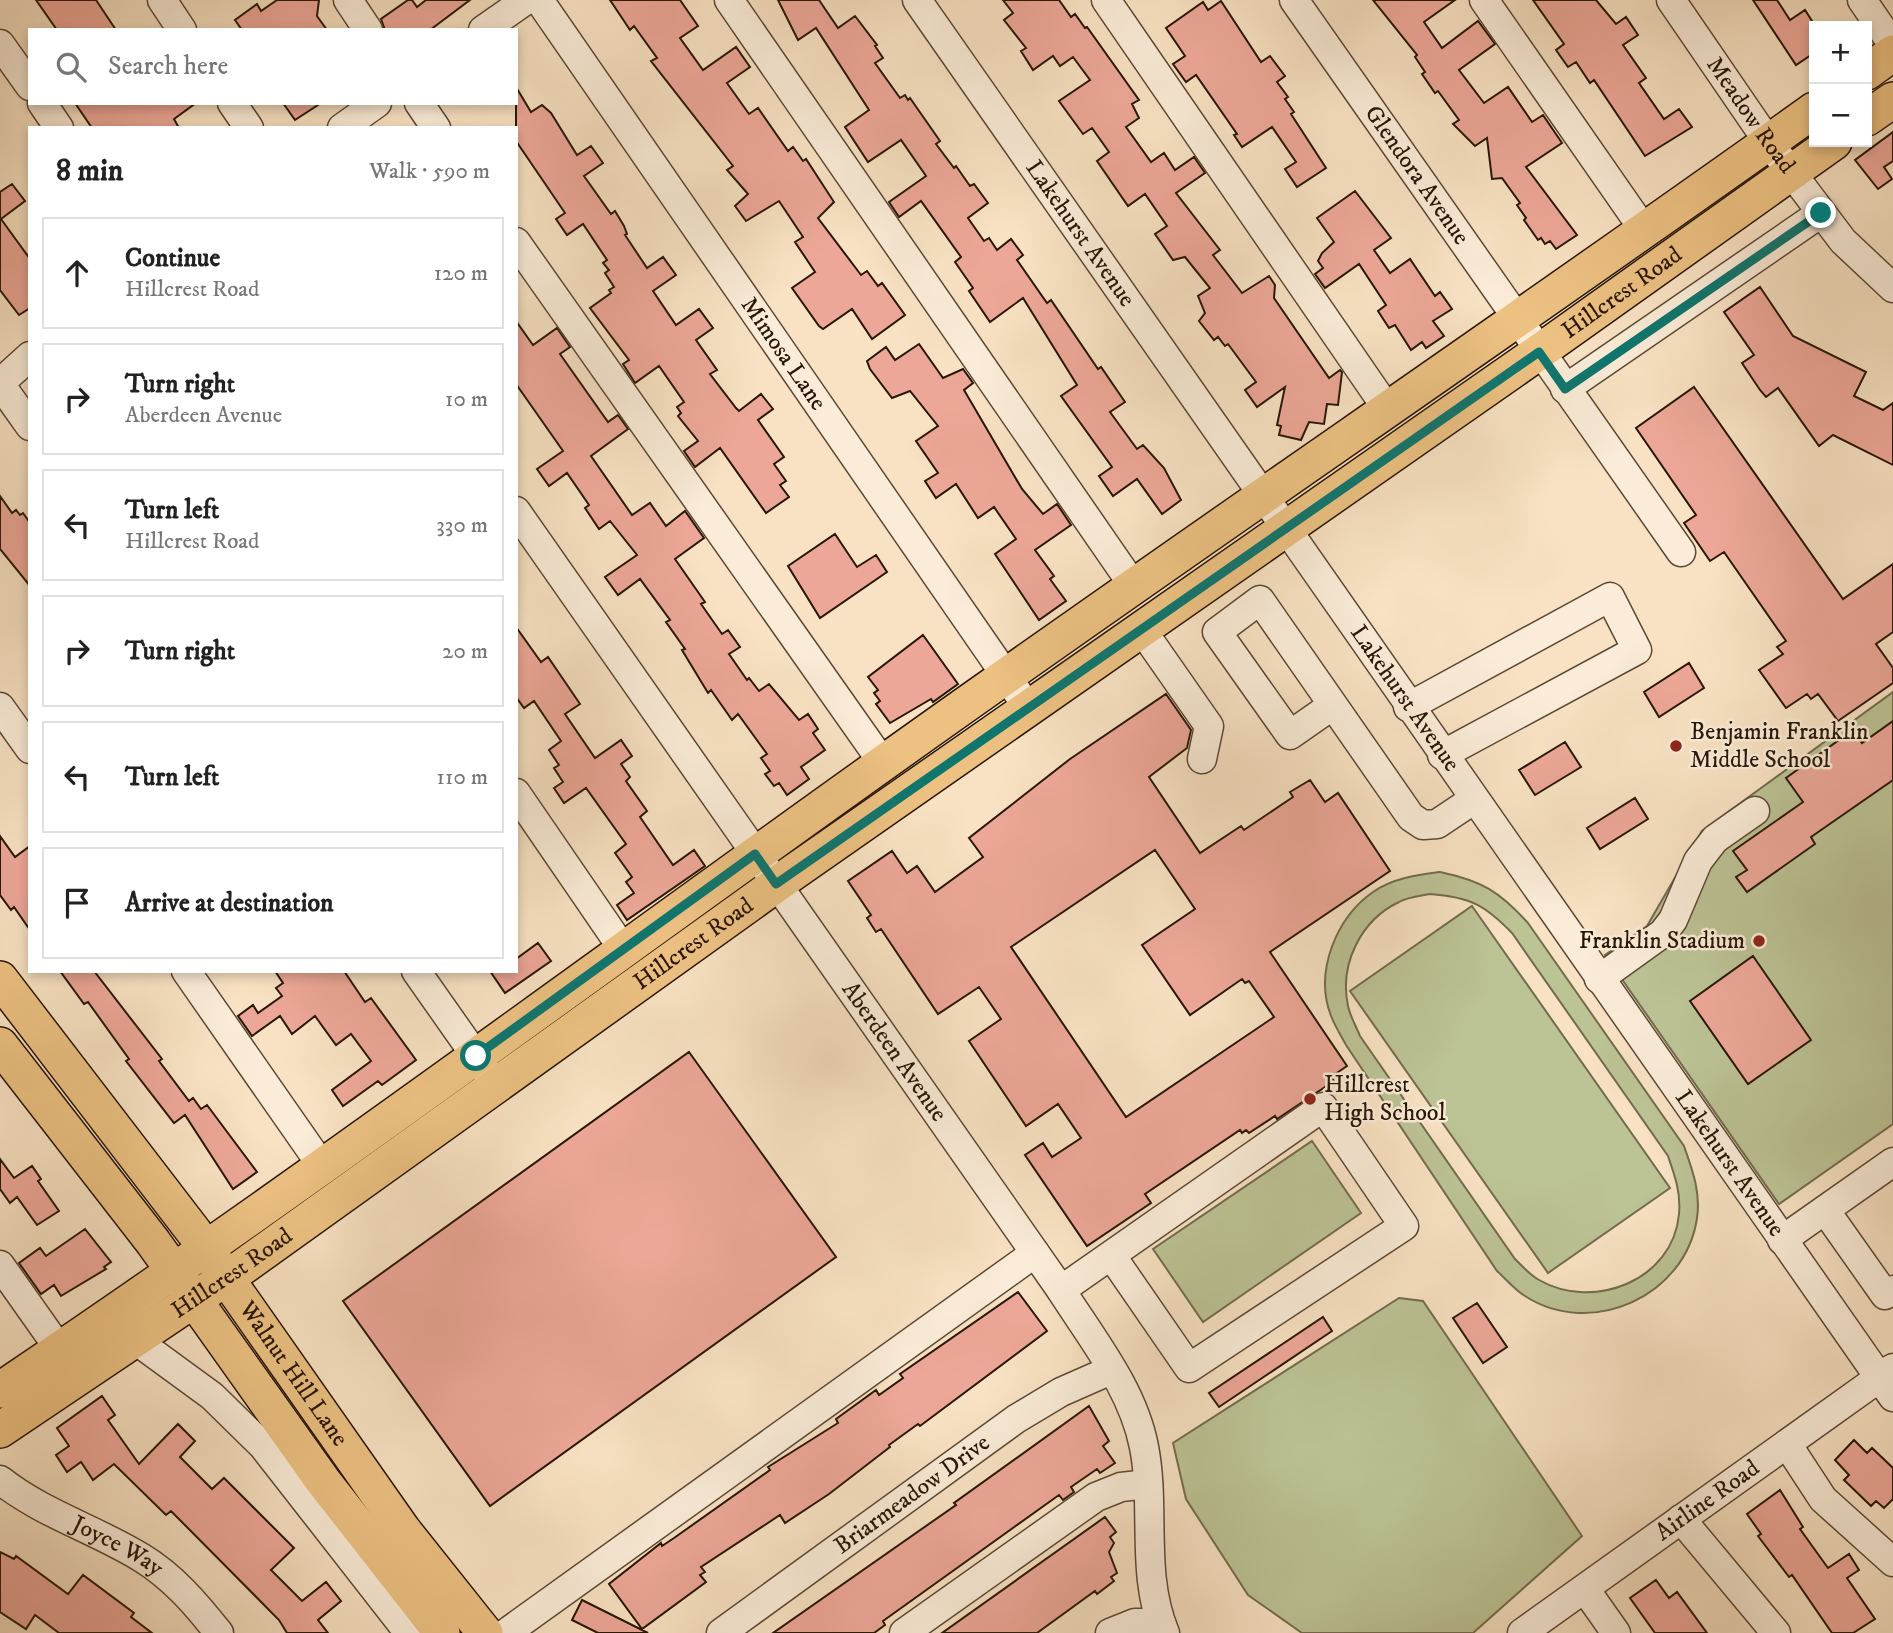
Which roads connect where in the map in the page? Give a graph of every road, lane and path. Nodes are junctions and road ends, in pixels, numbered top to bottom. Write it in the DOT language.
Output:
graph roads {
  1 [pos="162,0"];
  2 [pos="348,0"];
  3 [pos="526,0"];
  4 [pos="539,0"];
  5 [pos="729,0"];
  6 [pos="917,0"];
  7 [pos="1106,0"];
  8 [pos="1294,0"];
  9 [pos="1484,0"];
  10 [pos="1671,0"];
  11 [pos="1862,0"];
  12 [pos="181,28"];
  13 [pos="367,28"];
  14 [pos="486,28"];
  15 [pos="0,44"];
  16 [pos="1893,45"];
  17 [pos="1893,54"];
  18 [pos="1872,69"];
  19 [pos="28,83"];
  20 [pos="1893,100"];
  21 [pos="42,105"];
  22 [pos="233,105"];
  23 [pos="374,105"];
  24 [pos="420,105"];
  25 [pos="1809,114"];
  26 [pos="1872,115"];
  27 [pos="58,126"];
  28 [pos="248,126"];
  29 [pos="345,126"];
  30 [pos="435,126"];
  31 [pos="1769,142"];
  32 [pos="1827,147"];
  33 [pos="1791,172"];
  34 [pos="1821,213"];
  35 [pos="1644,230"];
  36 [pos="518,245"];
  37 [pos="1893,288"];
  38 [pos="1516,320"];
  39 [pos="1539,352"];
  40 [pos="28,358"];
  41 [pos="0,383"];
  42 [pos="1565,389"];
  43 [pos="1388,410"];
  44 [pos="28,423"];
  45 [pos="1263,499"];
  46 [pos="518,514"];
  47 [pos="1284,529"];
  48 [pos="1681,552"];
  49 [pos="1135,588"];
  50 [pos="1142,630"];
  51 [pos="1006,676"];
  52 [pos="1333,705"];
  53 [pos="0,707"];
  54 [pos="1408,707"];
  55 [pos="1029,709"];
  56 [pos="28,746"];
  57 [pos="1442,755"];
  58 [pos="1202,759"];
  59 [pos="883,763"];
  60 [pos="518,796"];
  61 [pos="1473,800"];
  62 [pos="1755,811"];
  63 [pos="755,854"];
  64 [pos="776,884"];
  65 [pos="623,949"];
  66 [pos="187,973"];
  67 [pos="417,973"];
  68 [pos="0,979"];
  69 [pos="1599,979"];
  70 [pos="0,1045"];
  71 [pos="476,1056"];
  72 [pos="497,1086"];
  73 [pos="1893,1162"];
  74 [pos="323,1166"];
  75 [pos="1825,1210"];
  76 [pos="1782,1240"];
  77 [pos="206,1249"];
  78 [pos="1035,1253"];
  79 [pos="1111,1255"];
  80 [pos="0,1265"];
  81 [pos="173,1271"];
  82 [pos="226,1278"];
  83 [pos="1061,1290"];
  84 [pos="1893,1290"];
  85 [pos="193,1300"];
  86 [pos="134,1339"];
  87 [pos="61,1350"];
  88 [pos="1111,1370"];
  89 [pos="1888,1382"];
  90 [pos="0,1390"];
  91 [pos="0,1430"];
  92 [pos="1787,1444"];
  93 [pos="0,1480"];
  94 [pos="1148,1484"];
  95 [pos="1681,1520"];
  96 [pos="1893,1562"];
  97 [pos="1585,1588"];
  98 [pos="1163,1628"];
  99 [pos="519,1629"];
  100 [pos="219,1633"];
  101 [pos="409,1633"];
  102 [pos="442,1633"];
  103 [pos="485,1633"];
  104 [pos="721,1633"];
  105 [pos="904,1633"];
  106 [pos="1110,1633"];
  107 [pos="1522,1633"];
  108 [pos="1616,1633"];
  109 [pos="1776,1633"];
  1 -- 12 [label="street"];
  2 -- 13 [label="street"];
  3 -- 14 [label="street"];
  4 -- 51 [label="street, Mimosa Lane"];
  5 -- 49 [label="street"];
  6 -- 45 [label="street, Lakehurst Avenue"];
  7 -- 43 [label="street"];
  8 -- 38 [label="street, Glendora Avenue"];
  9 -- 35 [label="street"];
  10 -- 31 [label="street, Meadow Road"];
  11 -- 16 [label="street"];
  15 -- 19 [label="street"];
  17 -- 18 [label="main road"];
  20 -- 26 [label="main road"];
  21 -- 27 [label="street"];
  22 -- 28 [label="street"];
  23 -- 29 [label="street"];
  24 -- 30 [label="street"];
  25 -- 31 [label="main road, Hillcrest Road"];
  31 -- 33 [label="street, Meadow Road"];
  31 -- 35 [label="main road, Hillcrest Road"];
  32 -- 33 [label="main road, Hillcrest Road"];
  33 -- 34 [label="street, Meadow Road"];
  33 -- 39 [label="main road, Hillcrest Road"];
  34 -- 37 [label="street, Meadow Road"];
  34 -- 42 [label="street"];
  35 -- 38 [label="main road, Hillcrest Road"];
  36 -- 59 [label="street"];
  38 -- 39 [label="street, Glendora Avenue"];
  38 -- 43 [label="main road, Hillcrest Road"];
  39 -- 42 [label="street, Glendora Avenue"];
  39 -- 47 [label="main road, Hillcrest Road"];
  40 -- 41 [label="street"];
  41 -- 44 [label="street"];
  42 -- 48 [label="street, Glendora Avenue"];
  43 -- 45 [label="main road, Hillcrest Road"];
  45 -- 47 [label="street, Lakehurst Avenue"];
  45 -- 49 [label="main road, Hillcrest Road"];
  46 -- 63 [label="street, Aberdeen Avenue"];
  47 -- 50 [label="main road, Hillcrest Road"];
  47 -- 54 [label="street, Lakehurst Avenue"];
  49 -- 51 [label="main road, Hillcrest Road"];
  50 -- 55 [label="main road, Hillcrest Road"];
  50 -- 58 [label="street"];
  51 -- 55 [label="street, Mimosa Lane"];
  51 -- 59 [label="main road, Hillcrest Road"];
  52 -- 52 [label="street"];
  52 -- 61 [label="street"];
  53 -- 56 [label="street"];
  54 -- 57 [label="street, Lakehurst Avenue"];
  54 -- 57 [label="street"];
  55 -- 64 [label="main road, Hillcrest Road"];
  57 -- 61 [label="street, Lakehurst Avenue"];
  59 -- 63 [label="main road, Hillcrest Road"];
  60 -- 65 [label="street"];
  61 -- 69 [label="street, Lakehurst Avenue"];
  62 -- 69 [label="street"];
  63 -- 64 [label="street, Aberdeen Avenue"];
  63 -- 65 [label="main road, Hillcrest Road"];
  64 -- 72 [label="main road, Hillcrest Road"];
  64 -- 78 [label="street, Aberdeen Avenue"];
  65 -- 71 [label="main road, Hillcrest Road"];
  66 -- 74 [label="street"];
  67 -- 71 [label="street"];
  68 -- 77 [label="main road, Walnut Hill Lane"];
  69 -- 76 [label="street, Lakehurst Avenue"];
  70 -- 81 [label="main road, Walnut Hill Lane"];
  71 -- 72 [label="street"];
  71 -- 74 [label="main road, Hillcrest Road"];
  72 -- 82 [label="main road, Hillcrest Road"];
  73 -- 75 [label="street"];
  74 -- 77 [label="main road, Hillcrest Road"];
  75 -- 76 [label="street"];
  75 -- 84 [label="street"];
  76 -- 89 [label="street, Lakehurst Avenue"];
  77 -- 81 [label="main road, Hillcrest Road"];
  77 -- 82 [label="main road, Walnut Hill Lane"];
  78 -- 83 [label="street, Aberdeen Avenue"];
  78 -- 99 [label="street"];
  79 -- 79 [label="street"];
  79 -- 83 [label="street"];
  80 -- 87 [label="street"];
  81 -- 85 [label="main road, Walnut Hill Lane"];
  81 -- 87 [label="main road, Hillcrest Road"];
  82 -- 85 [label="main road, Hillcrest Road"];
  82 -- 103 [label="main road, Walnut Hill Lane"];
  83 -- 88 [label="street, Aberdeen Avenue"];
  85 -- 86 [label="main road, Hillcrest Road"];
  85 -- 102 [label="main road, Walnut Hill Lane"];
  86 -- 91 [label="main road, Hillcrest Road"];
  86 -- 101 [label="street"];
  87 -- 90 [label="main road, Hillcrest Road"];
  88 -- 94 [label="street, Aberdeen Avenue"];
  88 -- 104 [label="street, Briarmeadow Drive"];
  89 -- 92 [label="street, Airline Road"];
  92 -- 95 [label="street, Airline Road"];
  92 -- 96 [label="street"];
  93 -- 100 [label="street, Joyce Way"];
  94 -- 98 [label="street, Aberdeen Avenue"];
  94 -- 105 [label="street"];
  95 -- 97 [label="street, Airline Road"];
  95 -- 109 [label="street"];
  97 -- 107 [label="street, Airline Road"];
  97 -- 108 [label="street"];
  98 -- 106 [label="street"];
}
